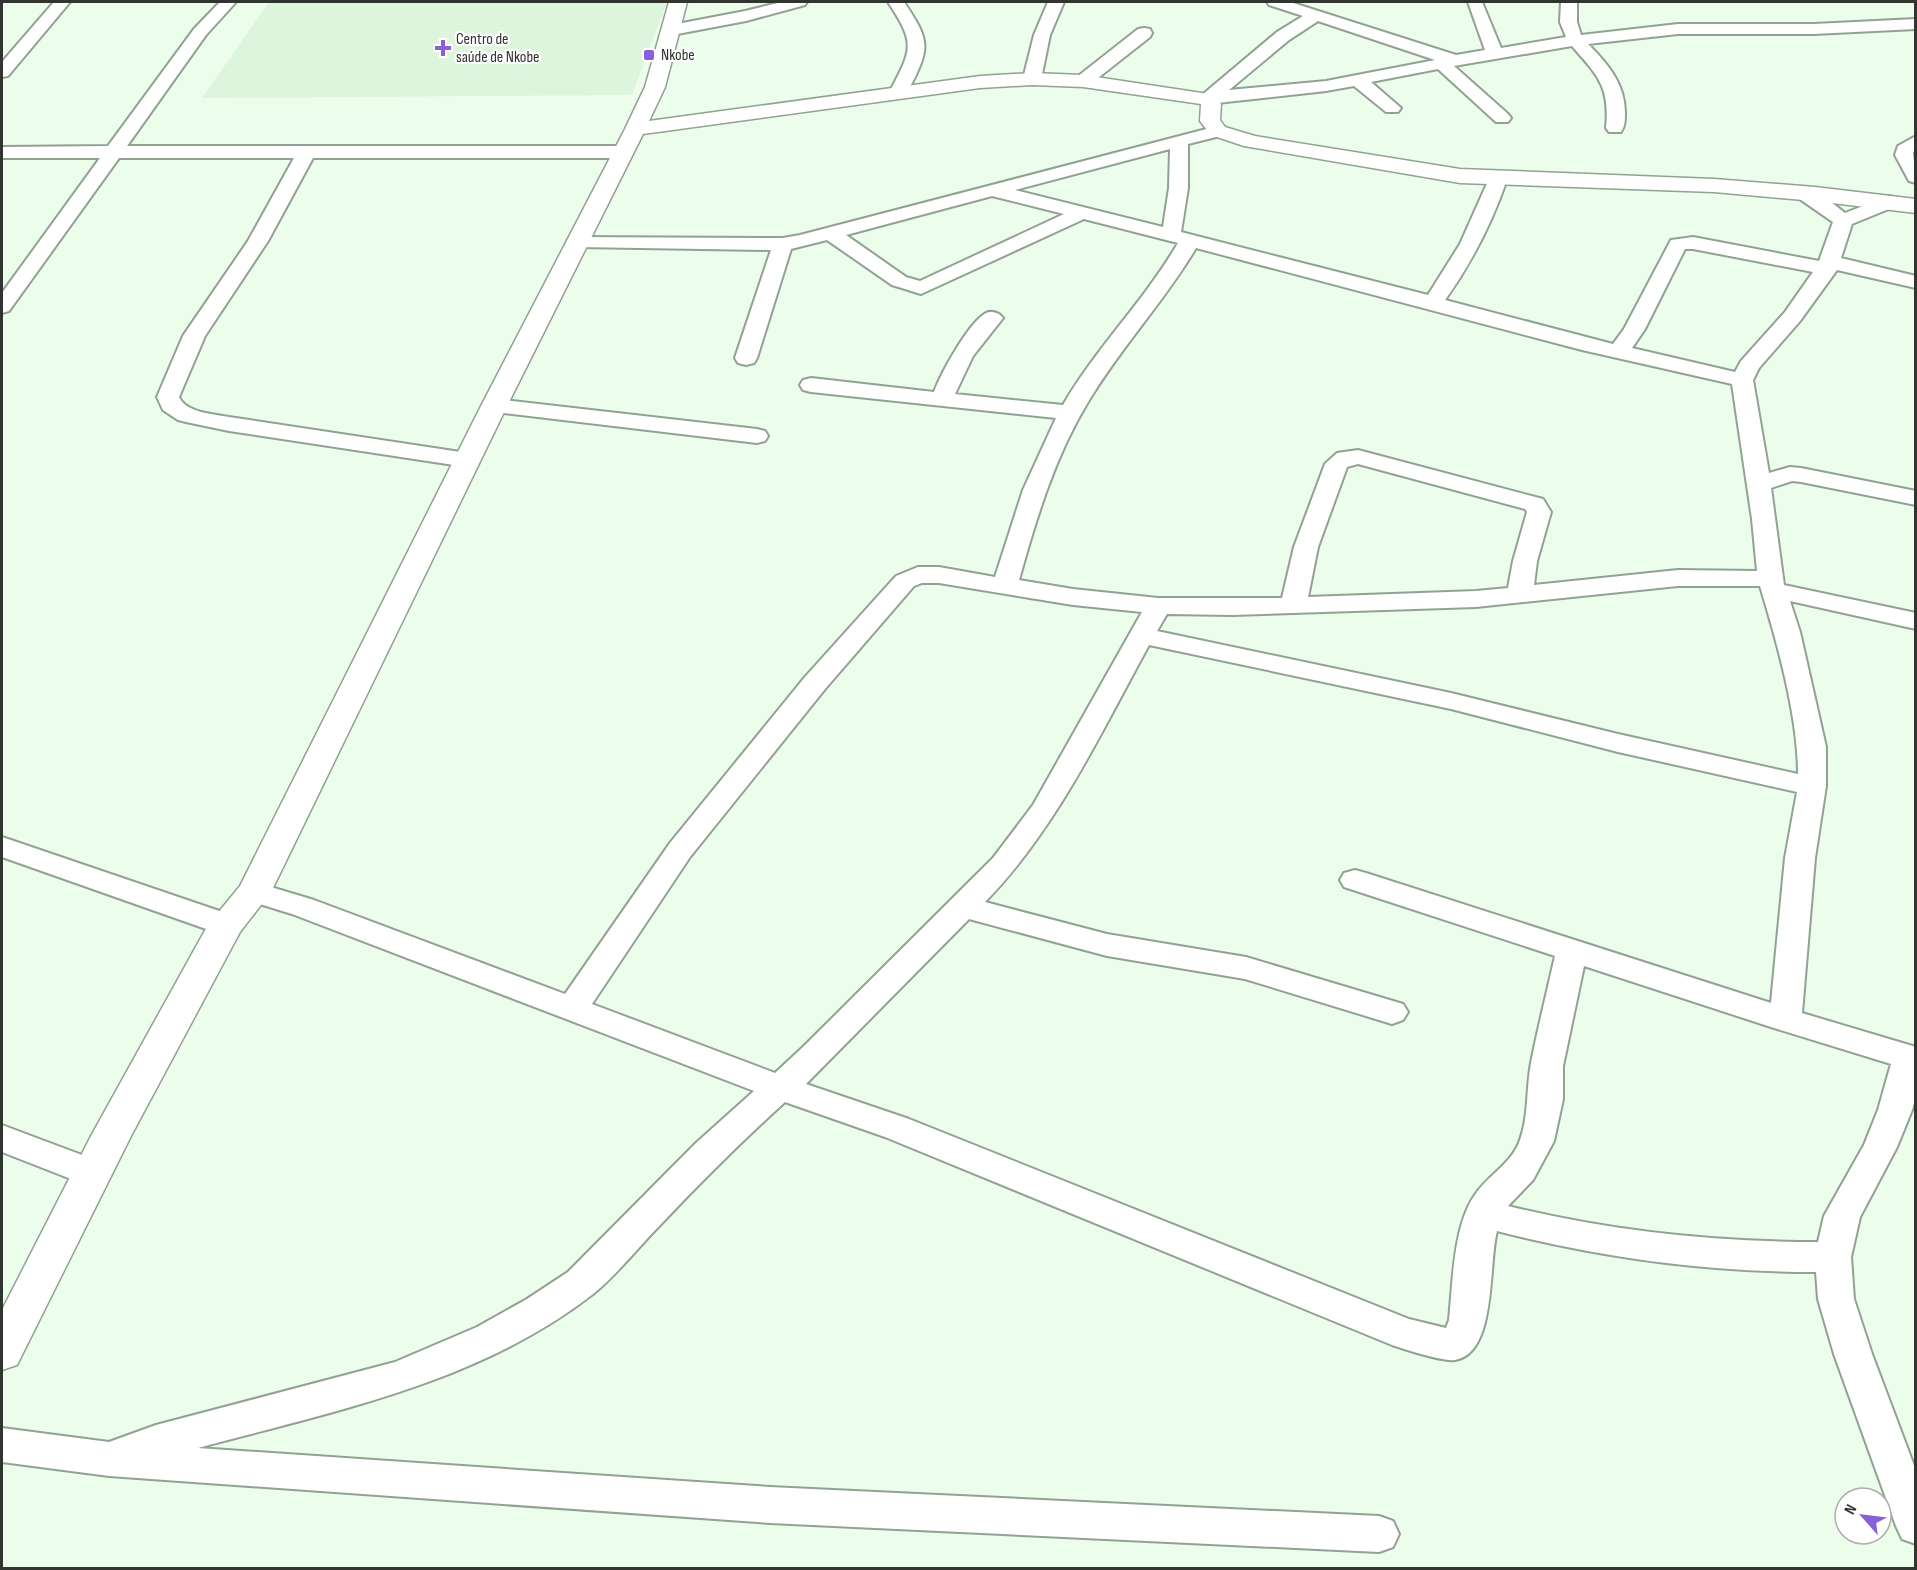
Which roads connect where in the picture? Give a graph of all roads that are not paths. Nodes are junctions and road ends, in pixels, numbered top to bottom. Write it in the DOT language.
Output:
graph roads {
  1 [pos="62,2"];
  2 [pos="228,2"];
  3 [pos="678,2"];
  4 [pos="799,2"];
  5 [pos="896,2"];
  6 [pos="1056,2"];
  7 [pos="1275,2"];
  8 [pos="1569,2"];
  9 [pos="1475,3"];
  10 [pos="1878,9"];
  11 [pos="1315,16"];
  12 [pos="1888,24"];
  13 [pos="1916,24"];
  14 [pos="672,30"];
  15 [pos="1144,33"];
  16 [pos="1575,40"];
  17 [pos="1495,54"];
  18 [pos="1448,62"];
  19 [pos="2,72"];
  20 [pos="1032,79"];
  21 [pos="1358,80"];
  22 [pos="1083,81"];
  23 [pos="899,91"];
  24 [pos="1209,98"];
  25 [pos="1392,108"];
  26 [pos="1502,118"];
  27 [pos="1615,128"];
  28 [pos="1218,131"];
  29 [pos="629,140"];
  30 [pos="1179,140"];
  31 [pos="1916,141"];
  32 [pos="307,151"];
  33 [pos="2,152"];
  34 [pos="116,152"];
  35 [pos="1916,177"];
  36 [pos="1498,179"];
  37 [pos="994,191"];
  38 [pos="1801,193"];
  39 [pos="1889,202"];
  40 [pos="1916,206"];
  41 [pos="1082,213"];
  42 [pos="1844,221"];
  43 [pos="831,234"];
  44 [pos="1181,238"];
  45 [pos="577,241"];
  46 [pos="783,244"];
  47 [pos="1828,265"];
  48 [pos="1916,282"];
  49 [pos="1432,304"];
  50 [pos="2,307"];
  51 [pos="992,318"];
  52 [pos="1618,352"];
  53 [pos="746,358"];
  54 [pos="1743,380"];
  55 [pos="811,385"];
  56 [pos="942,400"];
  57 [pos="494,406"];
  58 [pos="1071,413"];
  59 [pos="757,436"];
  60 [pos="467,460"];
  61 [pos="1759,484"];
  62 [pos="1916,498"];
  63 [pos="1005,584"];
  64 [pos="1772,585"];
  65 [pos="1520,594"];
  66 [pos="1293,605"];
  67 [pos="1158,606"];
  68 [pos="1916,621"];
  69 [pos="1144,636"];
  70 [pos="1812,786"];
  71 [pos="2,847"];
  72 [pos="1355,880"];
  73 [pos="254,892"];
  74 [pos="964,907"];
  75 [pos="226,925"];
  76 [pos="1572,949"];
  77 [pos="572,1009"];
  78 [pos="1392,1012"];
  79 [pos="1785,1020"];
  80 [pos="1912,1058"];
  81 [pos="781,1088"];
  82 [pos="2,1138"];
  83 [pos="94,1174"];
  84 [pos="1484,1214"];
  85 [pos="1833,1257"];
  86 [pos="2,1352"];
  87 [pos="2,1445"];
  88 [pos="109,1459"];
  89 [pos="1916,1526"];
  90 [pos="1379,1534"];
  1 -- 19 [label="street"];
  2 -- 34 [label="street"];
  3 -- 14 [label="street"];
  4 -- 14 [label="street"];
  5 -- 23 [label="street"];
  6 -- 20 [label="street"];
  7 -- 11 [label="street"];
  8 -- 16 [label="street"];
  9 -- 17 [label="street"];
  10 -- 12 [label="street"];
  11 -- 18 [label="street"];
  11 -- 24 [label="street"];
  12 -- 13 [label="street"];
  12 -- 16 [label="street"];
  14 -- 29 [label="street"];
  15 -- 22 [label="street"];
  16 -- 17 [label="street"];
  16 -- 27 [label="street"];
  17 -- 18 [label="street"];
  18 -- 21 [label="street"];
  18 -- 26 [label="street"];
  20 -- 22 [label="street"];
  20 -- 23 [label="street"];
  21 -- 24 [label="street"];
  21 -- 25 [label="street"];
  22 -- 24 [label="street"];
  23 -- 29 [label="street"];
  24 -- 28 [label="street"];
  28 -- 30 [label="street"];
  28 -- 36 [label="street"];
  29 -- 32 [label="street"];
  29 -- 45 [label="street"];
  30 -- 37 [label="street"];
  30 -- 44 [label="street"];
  31 -- 35 [label="street"];
  32 -- 34 [label="street"];
  32 -- 60 [label="street"];
  33 -- 34 [label="street"];
  34 -- 50 [label="street"];
  36 -- 38 [label="street"];
  36 -- 49 [label="street"];
  37 -- 41 [label="street"];
  37 -- 43 [label="street"];
  38 -- 39 [label="street"];
  38 -- 42 [label="street"];
  39 -- 40 [label="street"];
  39 -- 42 [label="street"];
  41 -- 43 [label="street"];
  41 -- 44 [label="street"];
  42 -- 47 [label="street"];
  43 -- 46 [label="street"];
  44 -- 49 [label="street"];
  44 -- 58 [label="street"];
  45 -- 46 [label="street"];
  45 -- 57 [label="street"];
  46 -- 53 [label="street"];
  47 -- 48 [label="street"];
  47 -- 52 [label="street"];
  47 -- 54 [label="street"];
  49 -- 52 [label="street"];
  51 -- 56 [label="street"];
  52 -- 54 [label="street"];
  54 -- 61 [label="street"];
  55 -- 56 [label="street"];
  56 -- 58 [label="street"];
  57 -- 59 [label="street"];
  57 -- 60 [label="street"];
  58 -- 63 [label="street"];
  60 -- 73 [label="street"];
  61 -- 62 [label="street"];
  61 -- 64 [label="street"];
  63 -- 67 [label="street"];
  63 -- 77 [label="street"];
  64 -- 65 [label="street"];
  64 -- 68 [label="street"];
  64 -- 70 [label="street"];
  65 -- 66 [label="street"];
  65 -- 66 [label="street"];
  66 -- 67 [label="street"];
  67 -- 69 [label="street"];
  69 -- 70 [label="street"];
  69 -- 74 [label="street"];
  70 -- 79 [label="street"];
  71 -- 75 [label="street"];
  72 -- 76 [label="street"];
  73 -- 75 [label="street"];
  73 -- 77 [label="street"];
  74 -- 78 [label="street"];
  74 -- 81 [label="street"];
  75 -- 83 [label="street"];
  76 -- 79 [label="street"];
  76 -- 84 [label="street"];
  77 -- 81 [label="street"];
  79 -- 80 [label="street"];
  80 -- 85 [label="street"];
  81 -- 84 [label="street"];
  81 -- 88 [label="street"];
  82 -- 83 [label="street"];
  83 -- 86 [label="street"];
  84 -- 85 [label="street"];
  85 -- 89 [label="street"];
  87 -- 88 [label="street"];
  88 -- 90 [label="street"];
}
